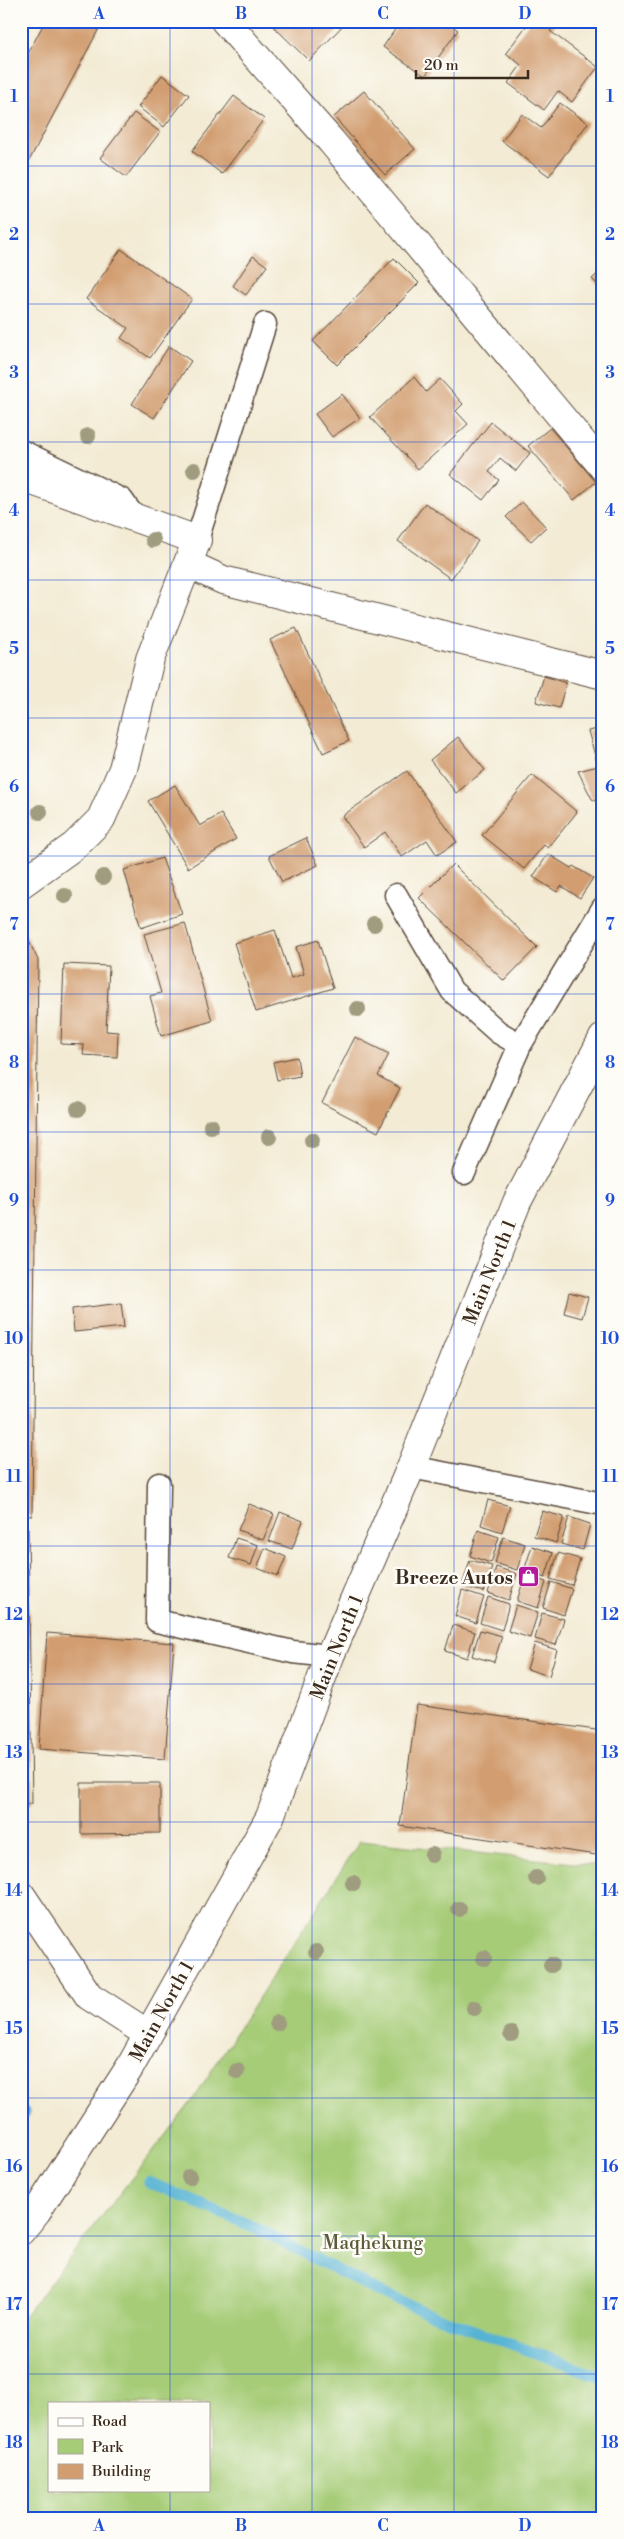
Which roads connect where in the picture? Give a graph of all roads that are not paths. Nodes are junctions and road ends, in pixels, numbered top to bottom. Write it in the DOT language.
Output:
graph roads {
  1 [pos="225,21"];
  2 [pos="265,324"];
  3 [pos="21,451"];
  4 [pos="603,466"];
  5 [pos="21,477"];
  6 [pos="135,518"];
  7 [pos="193,552"];
  8 [pos="603,674"];
  9 [pos="21,884"];
  10 [pos="396,895"];
  11 [pos="603,908"];
  12 [pos="603,1038"];
  13 [pos="520,1045"];
  14 [pos="464,1173"];
  15 [pos="411,1466"];
  16 [pos="159,1484"];
  17 [pos="603,1504"];
  18 [pos="330,1656"];
  19 [pos="21,1895"];
  20 [pos="148,2034"];
  21 [pos="21,2231"];
  1 -- 4 [label="street"];
  2 -- 7 [label="lane"];
  3 -- 6 [label="lane"];
  5 -- 6 [label="street"];
  6 -- 7 [label="street"];
  7 -- 8 [label="street"];
  7 -- 9 [label="street"];
  10 -- 13 [label="lane"];
  11 -- 13 [label="lane"];
  12 -- 15 [label="street, Main North 1"];
  13 -- 14 [label="lane"];
  15 -- 17 [label="lane"];
  15 -- 18 [label="street, Main North 1"];
  16 -- 18 [label="lane"];
  18 -- 20 [label="street, Main North 1"];
  19 -- 20 [label="street"];
  20 -- 21 [label="street, Main North 1"];
}
